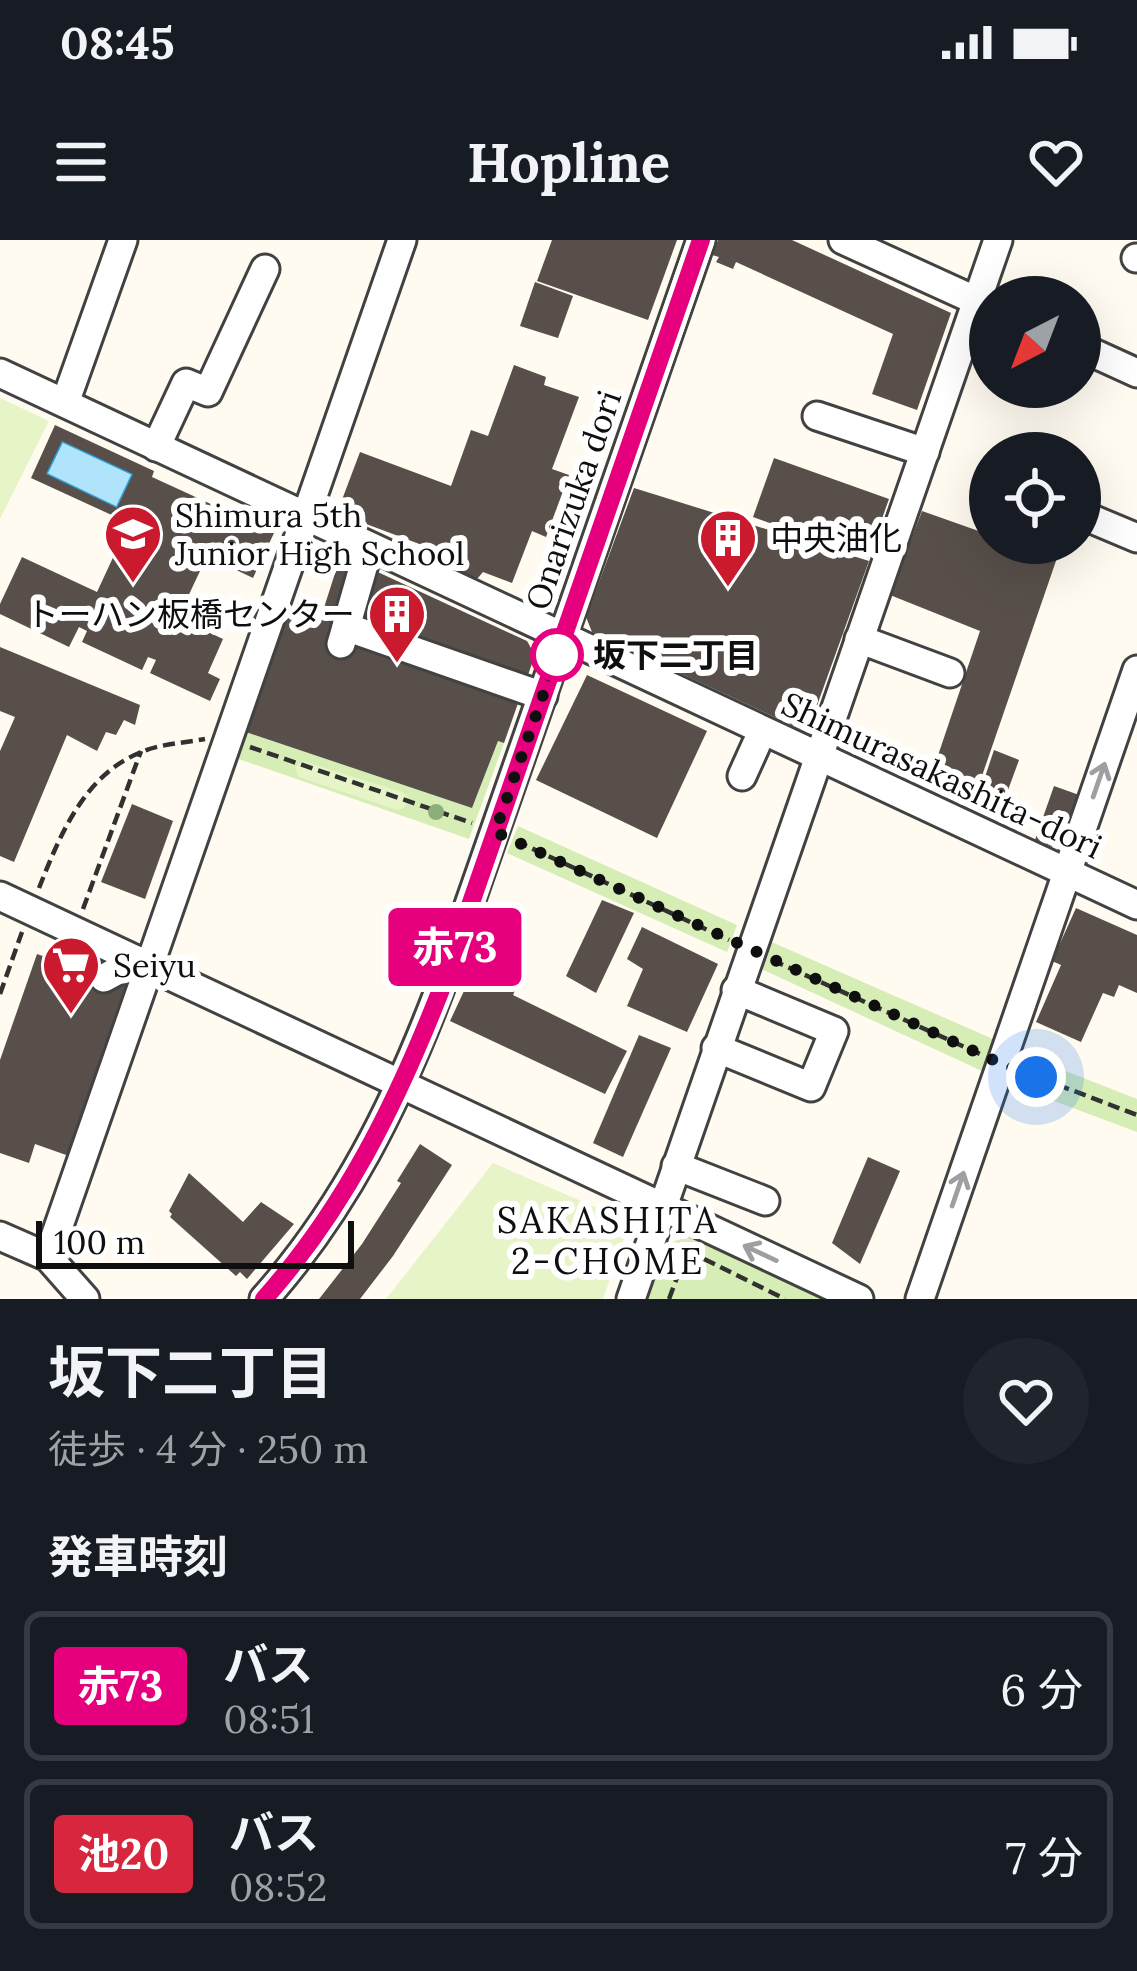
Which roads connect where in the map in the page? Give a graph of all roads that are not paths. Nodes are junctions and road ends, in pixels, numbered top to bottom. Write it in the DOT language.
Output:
graph roads {
  1 [pos="122,240"];
  2 [pos="402,240"];
  3 [pos="701,240"];
  4 [pos="843,240"];
  5 [pos="998,240"];
  6 [pos="265,269"];
  7 [pos="990,276"];
  8 [pos="969,297"];
  9 [pos="969,342"];
  10 [pos="1101,357"];
  11 [pos="0,373"];
  12 [pos="1137,373"];
  13 [pos="65,404"];
  14 [pos="817,416"];
  15 [pos="156,447"];
  16 [pos="925,452"];
  17 [pos="304,517"];
  18 [pos="1101,523"];
  19 [pos="1137,538"];
  20 [pos="369,548"];
  21 [pos="563,638"];
  22 [pos="859,639"];
  23 [pos="1137,670"];
  24 [pos="950,673"];
  25 [pos="543,697"];
  26 [pos="1131,708"];
  27 [pos="757,745"];
  28 [pos="818,756"];
  29 [pos="742,776"];
  30 [pos="1067,873"];
  31 [pos="0,896"];
  32 [pos="1137,905"];
  33 [pos="142,963"];
  34 [pos="104,978"];
  35 [pos="736,990"];
  36 [pos="716,1048"];
  37 [pos="401,1085"];
  38 [pos="676,1166"];
  39 [pos="765,1201"];
  40 [pos="662,1208"];
  41 [pos="0,1236"];
  42 [pos="48,1257"];
  43 [pos="85,1299"];
  44 [pos="264,1299"];
  45 [pos="631,1299"];
  46 [pos="859,1299"];
  47 [pos="920,1299"];
  1 -- 13 [label="street"];
  2 -- 17 [label="street"];
  3 -- 21 [label="street, Onarizuka dori"];
  4 -- 8 [label="street"];
  5 -- 7 [label="street"];
  6 -- 15 [label="street"];
  9 -- 16 [label="street"];
  10 -- 12 [label="street"];
  11 -- 13 [label="street, Shimurasakashita-dori"];
  13 -- 15 [label="street, Shimurasakashita-dori"];
  14 -- 16 [label="street"];
  15 -- 17 [label="street, Shimurasakashita-dori"];
  16 -- 22 [label="street"];
  17 -- 20 [label="street, Shimurasakashita-dori"];
  17 -- 33 [label="street"];
  18 -- 19 [label="street"];
  20 -- 21 [label="street, Shimurasakashita-dori"];
  20 -- 25 [label="street"];
  21 -- 25 [label="street, Onarizuka dori"];
  21 -- 28 [label="street, Shimurasakashita-dori"];
  22 -- 24 [label="street"];
  22 -- 28 [label="street"];
  23 -- 26 [label="street"];
  25 -- 37 [label="street, Onarizuka dori"];
  30 -- 26 [label="street, one-way"];
  27 -- 29 [label="street"];
  28 -- 30 [label="street, Shimurasakashita-dori"];
  28 -- 35 [label="street"];
  30 -- 32 [label="street, Shimurasakashita-dori"];
  47 -- 30 [label="street, one-way"];
  31 -- 33 [label="street"];
  33 -- 34 [label="street"];
  33 -- 37 [label="street"];
  33 -- 42 [label="street"];
  35 -- 36 [label="street"];
  35 -- 36 [label="street"];
  36 -- 38 [label="street"];
  37 -- 40 [label="street"];
  37 -- 44 [label="street, Onarizuka dori"];
  38 -- 39 [label="street"];
  38 -- 40 [label="street"];
  40 -- 45 [label="street"];
  46 -- 40 [label="street, one-way"];
  41 -- 42 [label="street"];
  42 -- 43 [label="street"];
}
